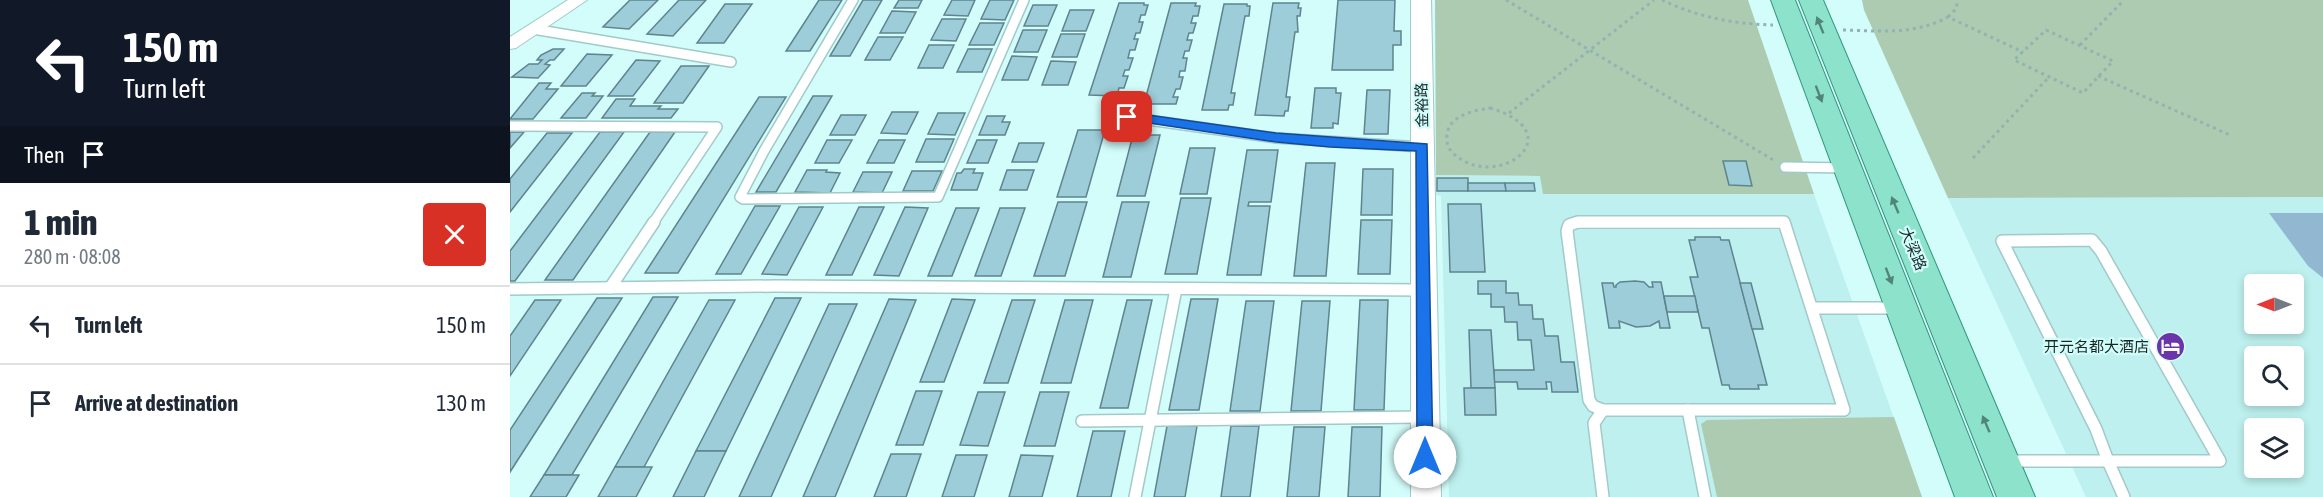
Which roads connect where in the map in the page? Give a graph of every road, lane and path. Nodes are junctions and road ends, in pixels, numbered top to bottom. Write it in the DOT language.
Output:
graph roads {
  1 [pos="579,0"];
  2 [pos="853,0"];
  3 [pos="1024,0"];
  4 [pos="1421,0"];
  5 [pos="1506,0"];
  6 [pos="1654,0"];
  7 [pos="1662,0"];
  8 [pos="1811,0"];
  9 [pos="1958,0"];
  10 [pos="2124,0"];
  11 [pos="1948,17"];
  12 [pos="1799,19"];
  13 [pos="533,29"];
  14 [pos="510,44"];
  15 [pos="2080,45"];
  16 [pos="1590,50"];
  17 [pos="2023,52"];
  18 [pos="731,62"];
  19 [pos="2098,76"];
  20 [pos="2049,77"];
  21 [pos="1509,113"];
  22 [pos="1127,117"];
  23 [pos="510,126"];
  24 [pos="2230,135"];
  25 [pos="1422,147"];
  26 [pos="1972,158"];
  27 [pos="1785,167"];
  28 [pos="1847,168"];
  29 [pos="610,288"];
  30 [pos="510,289"];
  31 [pos="1176,289"];
  32 [pos="1424,290"];
  33 [pos="1812,308"];
  34 [pos="1901,308"];
  35 [pos="1603,410"];
  36 [pos="1688,410"];
  37 [pos="1425,417"];
  38 [pos="1150,420"];
  39 [pos="1082,421"];
  40 [pos="2001,461"];
  41 [pos="2108,461"];
  42 [pos="1135,497"];
  43 [pos="1426,497"];
  44 [pos="1603,497"];
  45 [pos="1705,497"];
  46 [pos="1974,497"];
  47 [pos="2016,497"];
  48 [pos="2124,497"];
  1 -- 13 [label="street"];
  2 -- 3 [label="lane"];
  4 -- 25 [label="street, 金裕路"];
  5 -- 16 [label="path"];
  6 -- 16 [label="path"];
  7 -- 12 [label="path"];
  12 -- 8 [label="main road, 大梁路, one-way"];
  9 -- 11 [label="path"];
  10 -- 15 [label="path"];
  11 -- 12 [label="path"];
  11 -- 17 [label="path"];
  12 -- 28 [label="main road, 大梁路, one-way"];
  40 -- 12 [label="main road, 大梁路, one-way"];
  13 -- 14 [label="street"];
  13 -- 18 [label="lane"];
  15 -- 17 [label="path"];
  15 -- 19 [label="path"];
  16 -- 21 [label="path"];
  16 -- 27 [label="path"];
  17 -- 20 [label="path"];
  19 -- 20 [label="path"];
  19 -- 24 [label="path"];
  20 -- 26 [label="path"];
  21 -- 21 [label="path"];
  22 -- 25 [label="lane"];
  23 -- 29 [label="lane"];
  25 -- 32 [label="street, 金裕路"];
  27 -- 28 [label="lane"];
  28 -- 34 [label="main road, 大梁路, one-way"];
  29 -- 30 [label="lane"];
  29 -- 31 [label="lane"];
  31 -- 32 [label="lane"];
  31 -- 38 [label="lane"];
  32 -- 37 [label="street, 金裕路"];
  33 -- 34 [label="lane"];
  33 -- 35 [label="lane"];
  33 -- 36 [label="lane"];
  34 -- 46 [label="main road, 大梁路"];
  35 -- 36 [label="lane"];
  35 -- 44 [label="lane"];
  36 -- 45 [label="lane"];
  37 -- 38 [label="lane"];
  37 -- 43 [label="street, 金裕路"];
  38 -- 39 [label="lane"];
  38 -- 42 [label="lane"];
  40 -- 41 [label="lane"];
  40 -- 47 [label="main road, 大梁路"];
  41 -- 41 [label="lane"];
  41 -- 48 [label="lane"];
}
